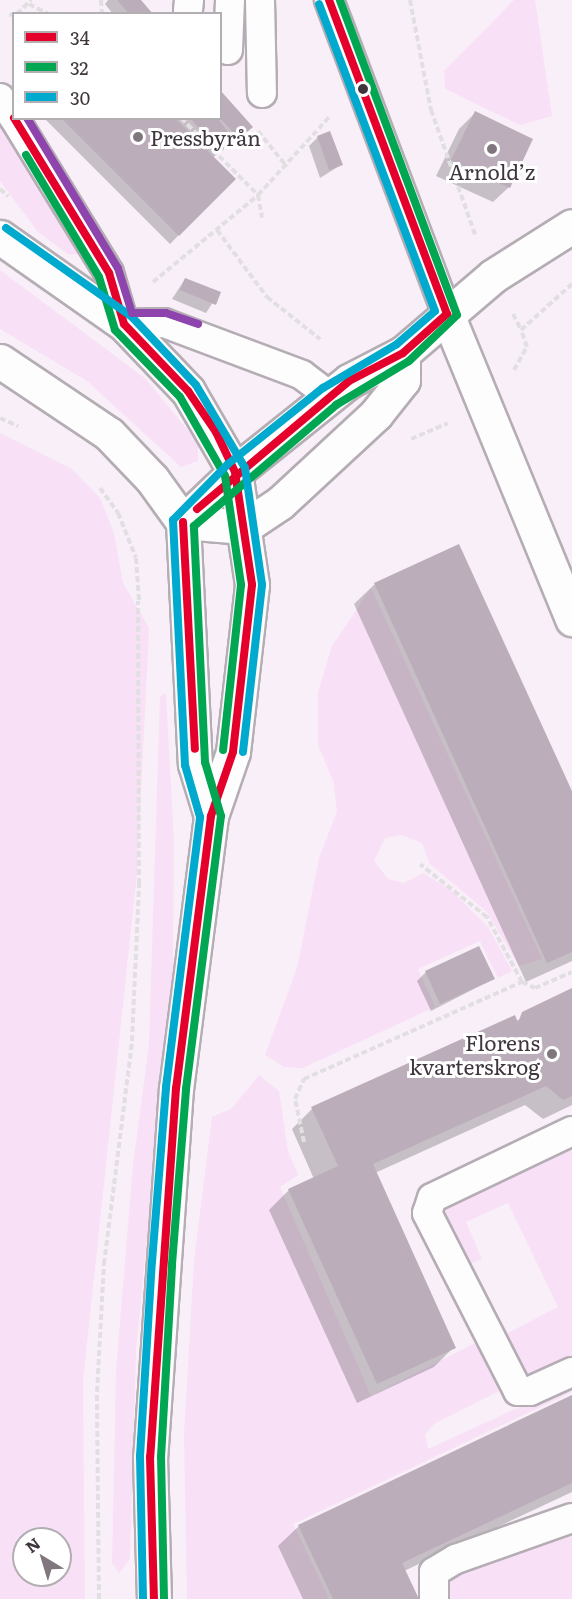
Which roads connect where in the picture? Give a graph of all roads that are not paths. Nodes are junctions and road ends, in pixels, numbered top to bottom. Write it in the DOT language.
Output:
graph roads {
  1 [pos="230,0"];
  2 [pos="260,0"];
  3 [pos="329,0"];
  4 [pos="228,50"];
  5 [pos="262,93"];
  6 [pos="0,98"];
  7 [pos="12,115"];
  8 [pos="15,120"];
  9 [pos="572,226"];
  10 [pos="0,237"];
  11 [pos="447,314"];
  12 [pos="124,324"];
  13 [pos="403,352"];
  14 [pos="0,362"];
  15 [pos="330,396"];
  16 [pos="235,472"];
  17 [pos="183,522"];
  18 [pos="244,527"];
  19 [pos="572,620"];
  20 [pos="211,816"];
  21 [pos="572,1131"];
  22 [pos="572,1372"];
  23 [pos="572,1518"];
  24 [pos="154,1599"];
  25 [pos="434,1599"];
  1 -- 4 [label="lane"];
  2 -- 5 [label="lane"];
  3 -- 11 [label="lane"];
  6 -- 7 [label="lane"];
  8 -- 12 [label="lane"];
  9 -- 11 [label="street"];
  10 -- 12 [label="street"];
  11 -- 13 [label="street"];
  11 -- 19 [label="street"];
  12 -- 15 [label="lane"];
  12 -- 16 [label="street"];
  13 -- 15 [label="street"];
  13 -- 18 [label="street"];
  14 -- 17 [label="street"];
  15 -- 16 [label="street"];
  16 -- 17 [label="street"];
  16 -- 18 [label="street"];
  17 -- 18 [label="street"];
  17 -- 20 [label="street"];
  18 -- 20 [label="street"];
  20 -- 24 [label="street"];
  21 -- 22 [label="lane"];
  23 -- 25 [label="lane"];
}
